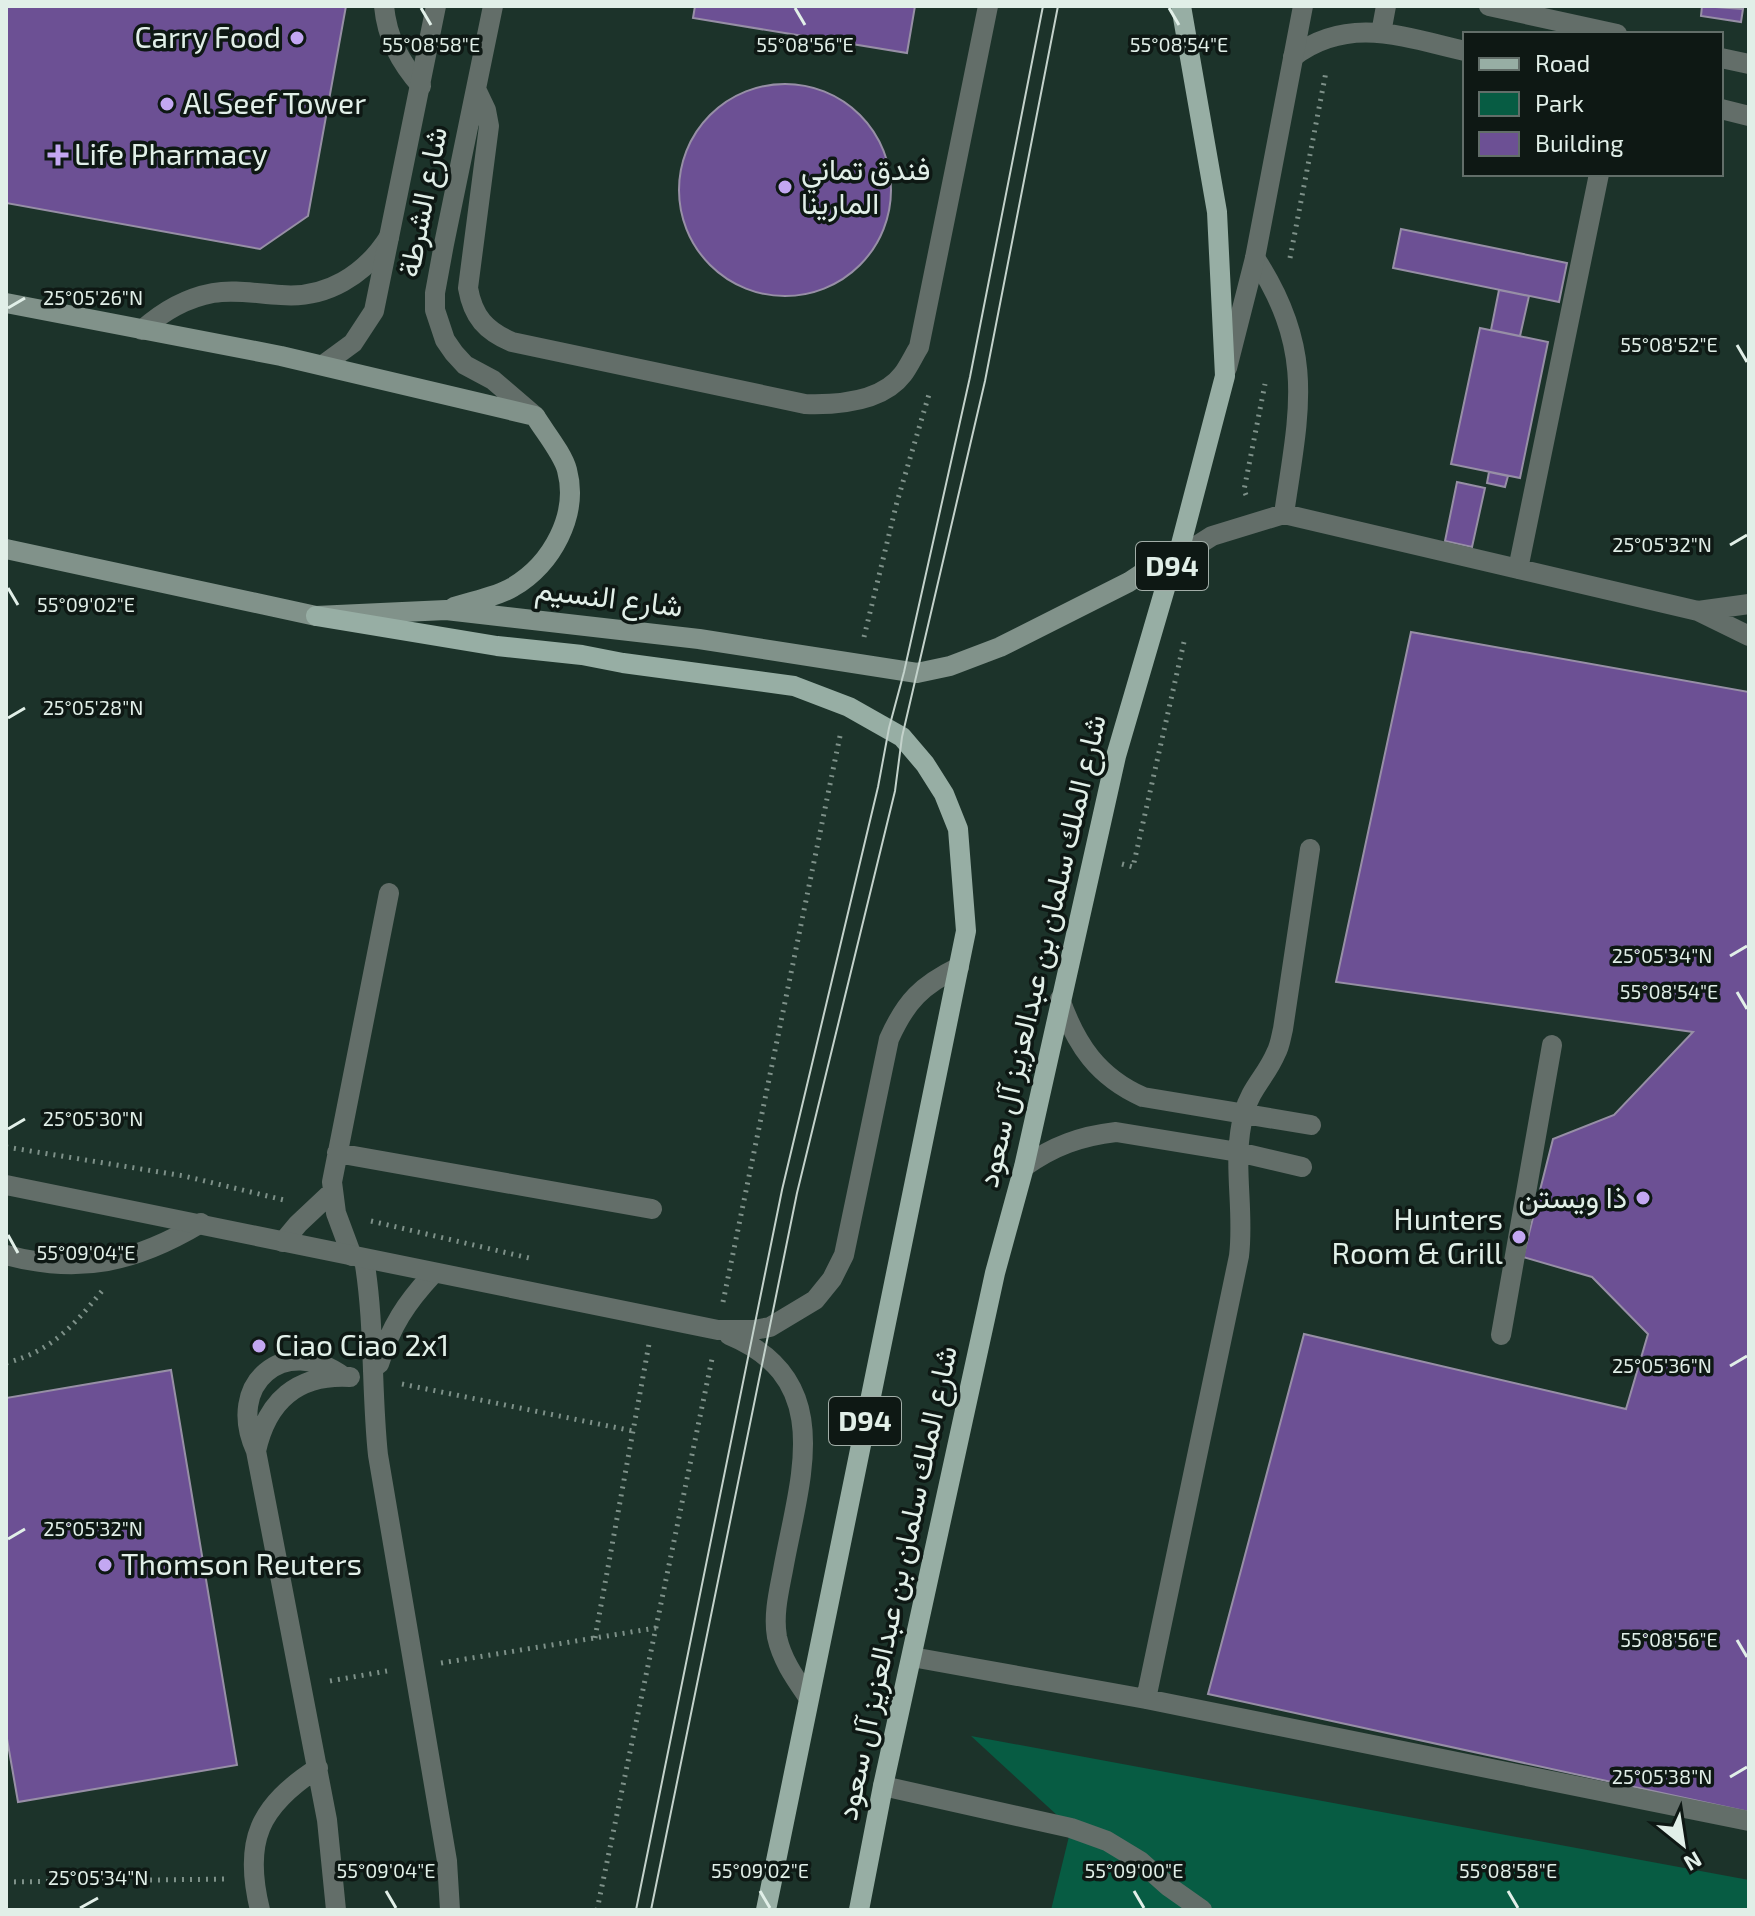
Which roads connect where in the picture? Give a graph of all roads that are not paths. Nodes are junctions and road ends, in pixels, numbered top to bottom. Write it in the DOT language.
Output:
graph roads {
  1 [pos="384,6"];
  2 [pos="436,6"];
  3 [pos="493,6"];
  4 [pos="988,6"];
  5 [pos="1181,6"];
  6 [pos="1303,6"];
  7 [pos="1386,6"];
  8 [pos="1489,6"];
  9 [pos="1608,32"];
  10 [pos="1381,33"];
  11 [pos="1463,51"];
  12 [pos="1293,57"];
  13 [pos="1723,58"];
  14 [pos="1749,64"];
  15 [pos="421,86"];
  16 [pos="476,89"];
  17 [pos="1723,110"];
  18 [pos="1749,116"];
  19 [pos="1599,176"];
  20 [pos="391,234"];
  21 [pos="1255,258"];
  22 [pos="6,303"];
  23 [pos="142,330"];
  24 [pos="323,365"];
  25 [pos="1225,376"];
  26 [pos="535,416"];
  27 [pos="1284,514"];
  28 [pos="1180,548"];
  29 [pos="6,549"];
  30 [pos="1518,569"];
  31 [pos="1169,575"];
  32 [pos="1749,604"];
  33 [pos="446,610"];
  34 [pos="1698,611"];
  35 [pos="316,616"];
  36 [pos="1749,636"];
  37 [pos="1310,849"];
  38 [pos="389,893"];
  39 [pos="959,967"];
  40 [pos="1060,999"];
  41 [pos="1552,1045"];
  42 [pos="1243,1115"];
  43 [pos="1311,1125"];
  44 [pos="1238,1152"];
  45 [pos="337,1153"];
  46 [pos="1024,1167"];
  47 [pos="1302,1167"];
  48 [pos="6,1185"];
  49 [pos="332,1192"];
  50 [pos="652,1209"];
  51 [pos="201,1223"];
  52 [pos="283,1242"];
  53 [pos="6,1255"];
  54 [pos="358,1258"];
  55 [pos="433,1274"];
  56 [pos="718,1330"];
  57 [pos="1501,1335"];
  58 [pos="344,1377"];
  59 [pos="374,1379"];
  60 [pos="256,1451"];
  61 [pos="912,1657"];
  62 [pos="808,1697"];
  63 [pos="1146,1699"];
  64 [pos="318,1768"];
  65 [pos="883,1786"];
  66 [pos="1749,1821"];
  67 [pos="260,1910"];
  68 [pos="336,1910"];
  69 [pos="450,1910"];
  70 [pos="766,1910"];
  71 [pos="859,1910"];
  72 [pos="1202,1910"];
  1 -- 15 [label="street"];
  2 -- 15 [label="street, شارع الشرطة"];
  3 -- 16 [label="street, شارع الشرطة"];
  4 -- 16 [label="street"];
  5 -- 25 [label="main road, شارع الملك سلمان بن عبدالعزيز آل سعود / D94"];
  6 -- 12 [label="street"];
  7 -- 10 [label="street"];
  8 -- 9 [label="street"];
  10 -- 11 [label="street"];
  10 -- 12 [label="street"];
  12 -- 21 [label="street"];
  13 -- 14 [label="street"];
  15 -- 20 [label="street, شارع الشرطة"];
  16 -- 26 [label="street, شارع الشرطة"];
  17 -- 18 [label="street"];
  19 -- 30 [label="street"];
  20 -- 23 [label="street"];
  20 -- 24 [label="street, شارع الشرطة"];
  21 -- 25 [label="street"];
  21 -- 27 [label="street"];
  22 -- 23 [label="main road"];
  23 -- 24 [label="main road"];
  24 -- 26 [label="main road"];
  25 -- 28 [label="main road, شارع الملك سلمان بن عبدالعزيز آل سعود / D94"];
  26 -- 33 [label="main road"];
  27 -- 30 [label="street"];
  27 -- 31 [label="street"];
  28 -- 31 [label="main road, شارع الملك سلمان بن عبدالعزيز آل سعود / D94"];
  28 -- 33 [label="main road, شارع النسيم"];
  29 -- 35 [label="main road, شارع النسيم"];
  30 -- 34 [label="street"];
  31 -- 40 [label="main road, شارع الملك سلمان بن عبدالعزيز آل سعود / D94"];
  32 -- 34 [label="street"];
  33 -- 35 [label="main road, شارع النسيم"];
  34 -- 36 [label="street"];
  35 -- 39 [label="main road, شارع الملك سلمان بن عبدالعزيز آل سعود / D94"];
  37 -- 42 [label="street"];
  38 -- 45 [label="street"];
  39 -- 56 [label="street"];
  39 -- 62 [label="main road, شارع الملك سلمان بن عبدالعزيز آل سعود / D94"];
  40 -- 42 [label="street"];
  40 -- 46 [label="main road, شارع الملك سلمان بن عبدالعزيز آل سعود / D94"];
  41 -- 57 [label="street"];
  42 -- 43 [label="street"];
  42 -- 44 [label="street"];
  44 -- 46 [label="street"];
  44 -- 47 [label="street"];
  44 -- 63 [label="street"];
  45 -- 49 [label="street"];
  45 -- 50 [label="street"];
  46 -- 61 [label="main road, شارع الملك سلمان بن عبدالعزيز آل سعود / D94"];
  48 -- 51 [label="street"];
  49 -- 52 [label="street"];
  49 -- 54 [label="street"];
  51 -- 52 [label="street"];
  51 -- 53 [label="street"];
  52 -- 54 [label="street"];
  54 -- 55 [label="street"];
  54 -- 59 [label="street"];
  55 -- 56 [label="street"];
  55 -- 59 [label="street"];
  56 -- 62 [label="street"];
  58 -- 59 [label="street"];
  58 -- 60 [label="street"];
  58 -- 60 [label="street"];
  59 -- 69 [label="street"];
  60 -- 64 [label="street"];
  61 -- 63 [label="street"];
  61 -- 65 [label="main road, شارع الملك سلمان بن عبدالعزيز آل سعود / D94"];
  62 -- 70 [label="main road, شارع الملك سلمان بن عبدالعزيز آل سعود / D94"];
  63 -- 66 [label="street"];
  64 -- 67 [label="street"];
  64 -- 68 [label="street"];
  65 -- 71 [label="main road, شارع الملك سلمان بن عبدالعزيز آل سعود / D94"];
  65 -- 72 [label="street"];
}
